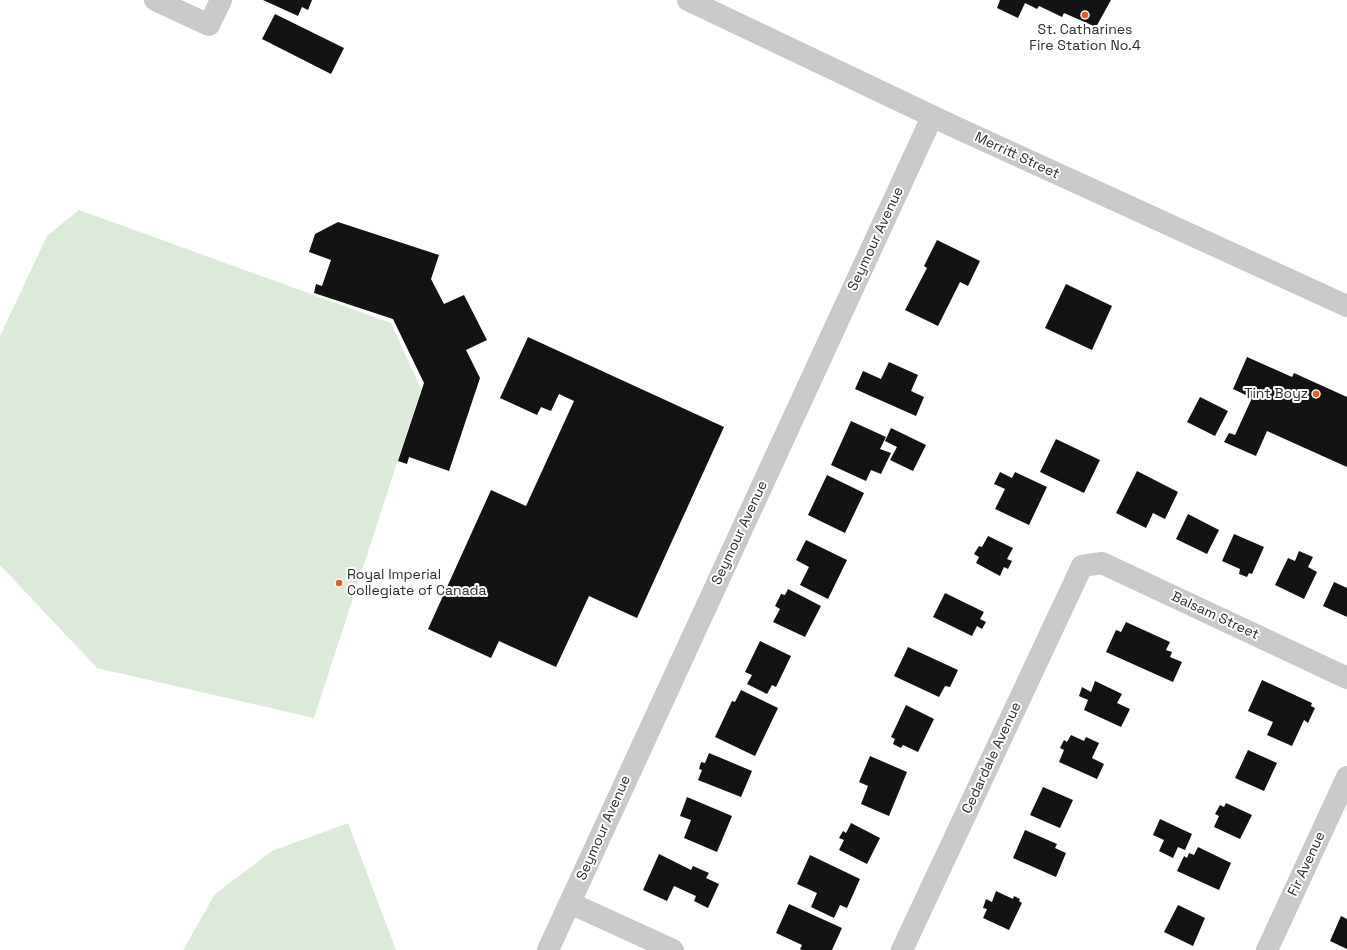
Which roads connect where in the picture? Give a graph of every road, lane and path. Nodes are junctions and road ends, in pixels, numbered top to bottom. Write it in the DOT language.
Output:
graph roads {
  1 [pos="155,0"];
  2 [pos="221,0"];
  3 [pos="688,0"];
  4 [pos="932,117"];
  5 [pos="1347,306"];
  6 [pos="1082,566"];
  7 [pos="1347,678"];
  8 [pos="1347,777"];
  9 [pos="570,903"];
  10 [pos="548,950"];
  11 [pos="673,950"];
  12 [pos="902,950"];
  13 [pos="1268,950"];
  1 -- 2 [label="street"];
  3 -- 4 [label="street, Merritt Street"];
  4 -- 5 [label="street, Merritt Street"];
  4 -- 9 [label="street, Seymour Avenue"];
  6 -- 7 [label="street, Balsam Street"];
  6 -- 12 [label="street, Cedardale Avenue"];
  8 -- 13 [label="street, Fir Avenue"];
  9 -- 10 [label="street, Seymour Avenue"];
  9 -- 11 [label="street"];
}
